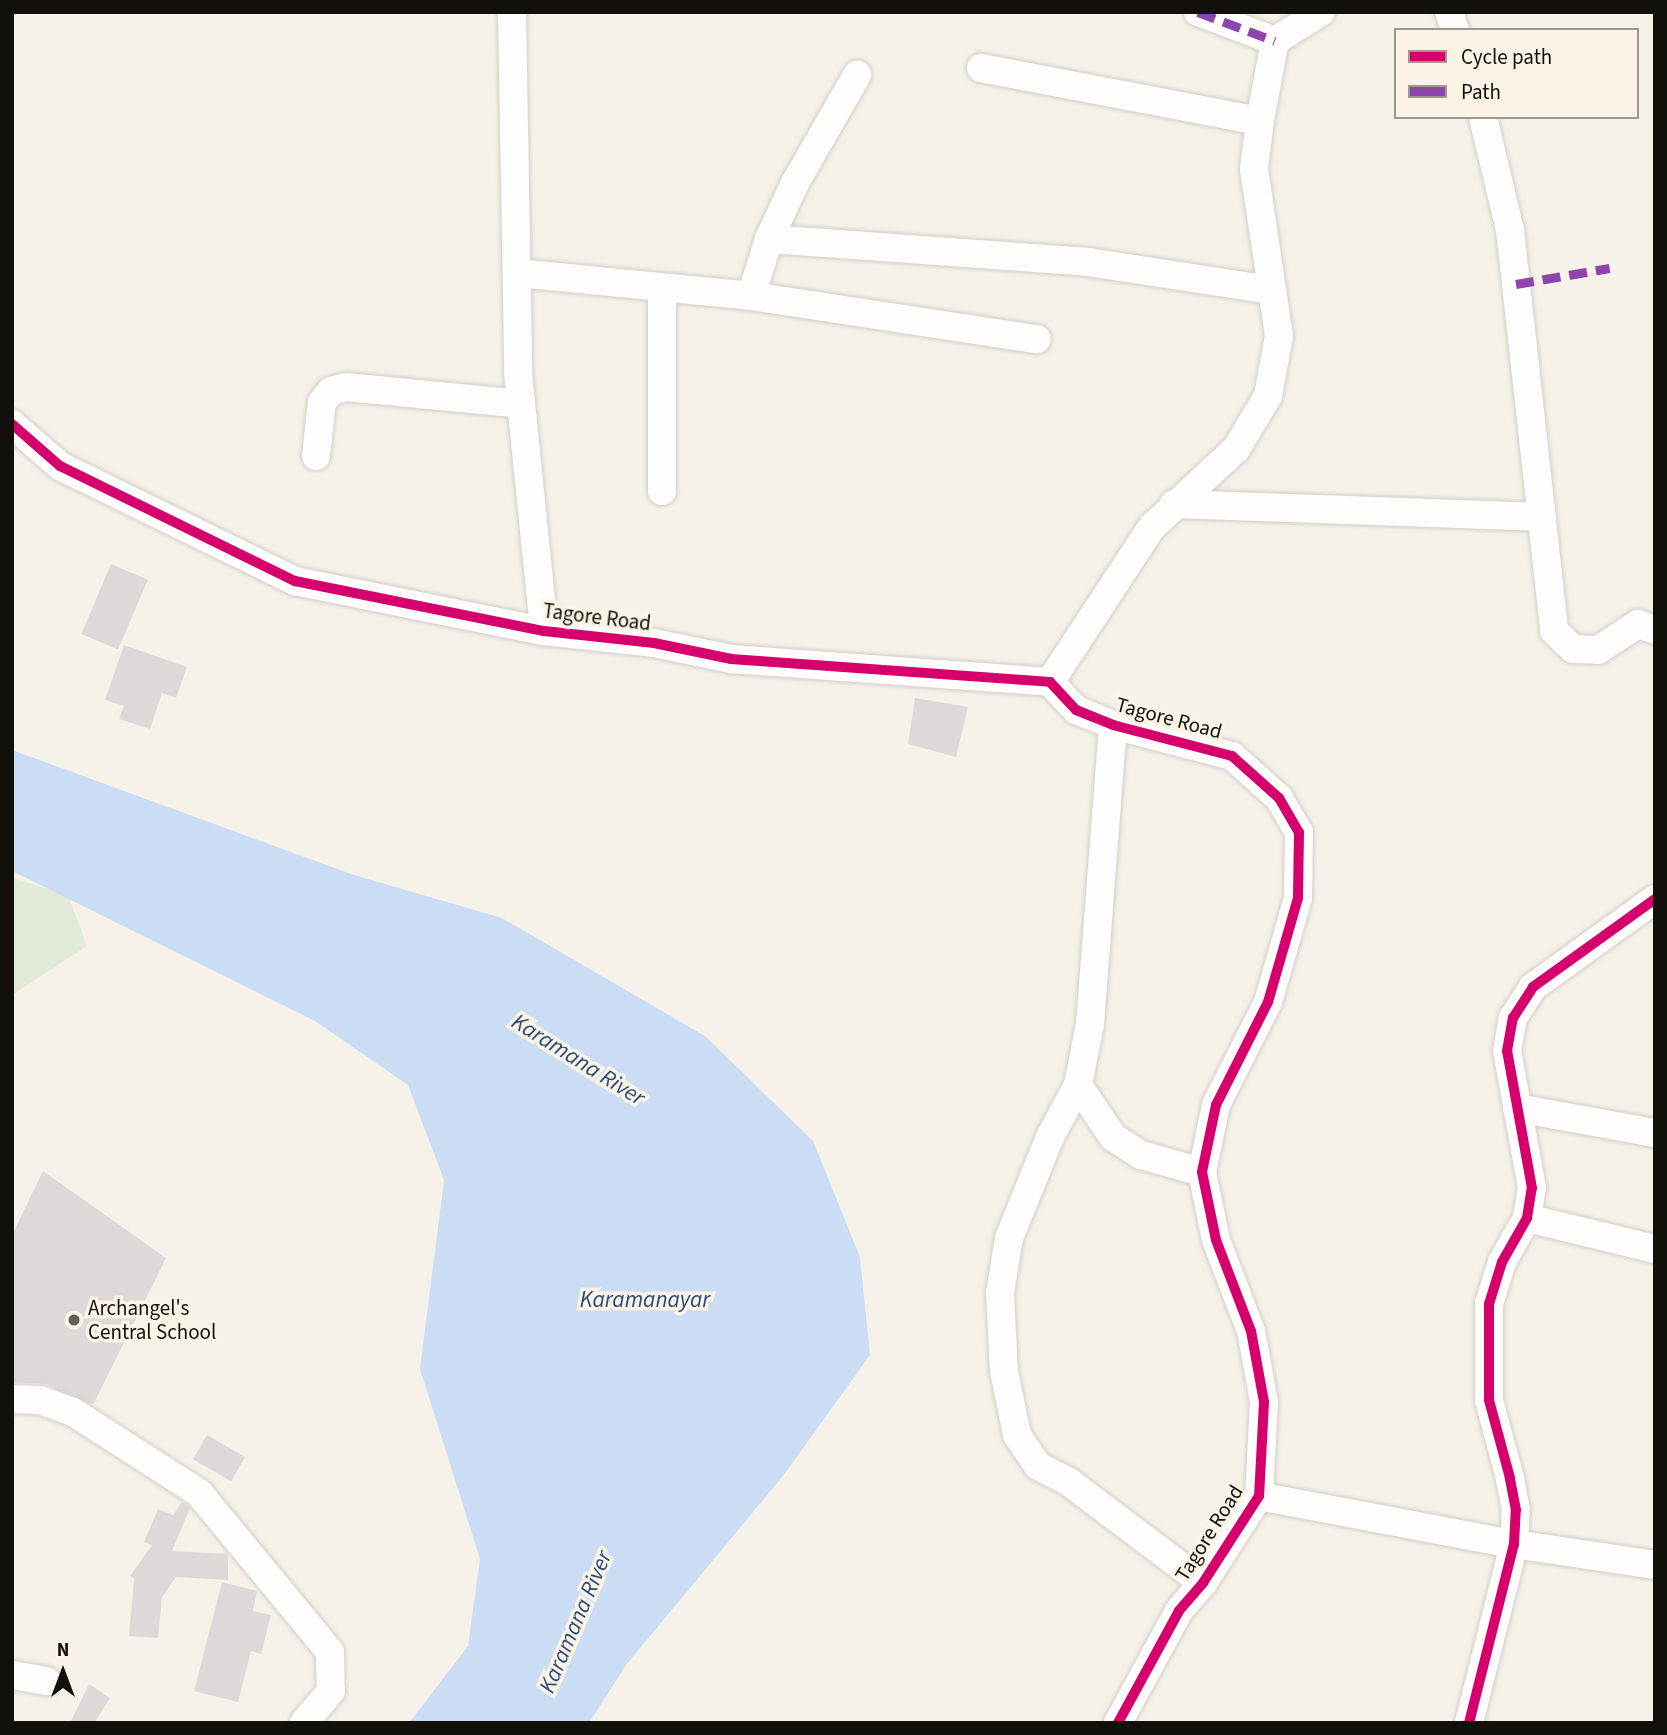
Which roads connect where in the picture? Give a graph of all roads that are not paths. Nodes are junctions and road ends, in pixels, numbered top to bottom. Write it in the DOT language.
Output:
graph roads {
  1 [pos="512,12"];
  2 [pos="1198,12"];
  3 [pos="1321,12"];
  4 [pos="1275,41"];
  5 [pos="981,68"];
  6 [pos="857,75"];
  7 [pos="1483,119"];
  8 [pos="1260,121"];
  9 [pos="769,239"];
  10 [pos="518,273"];
  11 [pos="662,290"];
  12 [pos="1272,290"];
  13 [pos="751,296"];
  14 [pos="1037,339"];
  15 [pos="521,404"];
  16 [pos="12,424"];
  17 [pos="316,456"];
  18 [pos="662,491"];
  19 [pos="1174,504"];
  20 [pos="1539,517"];
  21 [pos="1655,630"];
  22 [pos="544,631"];
  23 [pos="1050,682"];
  24 [pos="1113,725"];
  25 [pos="1655,899"];
  26 [pos="1078,1085"];
  27 [pos="1517,1108"];
  28 [pos="1655,1133"];
  29 [pos="1202,1172"];
  30 [pos="1527,1218"];
  31 [pos="1655,1249"];
  32 [pos="12,1399"];
  33 [pos="1259,1496"];
  34 [pos="1514,1544"];
  35 [pos="1655,1565"];
  36 [pos="1203,1583"];
  37 [pos="12,1675"];
  38 [pos="46,1681"];
  39 [pos="304,1723"];
  40 [pos="1118,1723"];
  41 [pos="1469,1723"];
  1 -- 10 [label="street"];
  2 -- 4 [label="street"];
  3 -- 4 [label="street"];
  4 -- 8 [label="street"];
  5 -- 8 [label="street"];
  6 -- 9 [label="street"];
  7 -- 20 [label="street"];
  8 -- 12 [label="street"];
  9 -- 12 [label="street"];
  9 -- 13 [label="street"];
  10 -- 11 [label="street"];
  10 -- 15 [label="street"];
  11 -- 13 [label="street"];
  11 -- 18 [label="street"];
  12 -- 19 [label="street"];
  13 -- 14 [label="street"];
  15 -- 17 [label="street"];
  15 -- 22 [label="street"];
  16 -- 22 [label="street, Tagore Road"];
  19 -- 20 [label="street"];
  19 -- 23 [label="street"];
  20 -- 21 [label="street"];
  22 -- 23 [label="street, Tagore Road"];
  23 -- 24 [label="street, Tagore Road"];
  24 -- 26 [label="street"];
  24 -- 29 [label="street, Tagore Road"];
  25 -- 27 [label="street"];
  26 -- 29 [label="street"];
  26 -- 36 [label="street"];
  27 -- 28 [label="street"];
  27 -- 30 [label="street"];
  29 -- 33 [label="street, Tagore Road"];
  30 -- 31 [label="street"];
  30 -- 34 [label="street"];
  32 -- 39 [label="street"];
  33 -- 34 [label="street"];
  33 -- 36 [label="street, Tagore Road"];
  34 -- 35 [label="street"];
  34 -- 41 [label="street"];
  36 -- 40 [label="street, Tagore Road"];
  37 -- 38 [label="street"];
}
